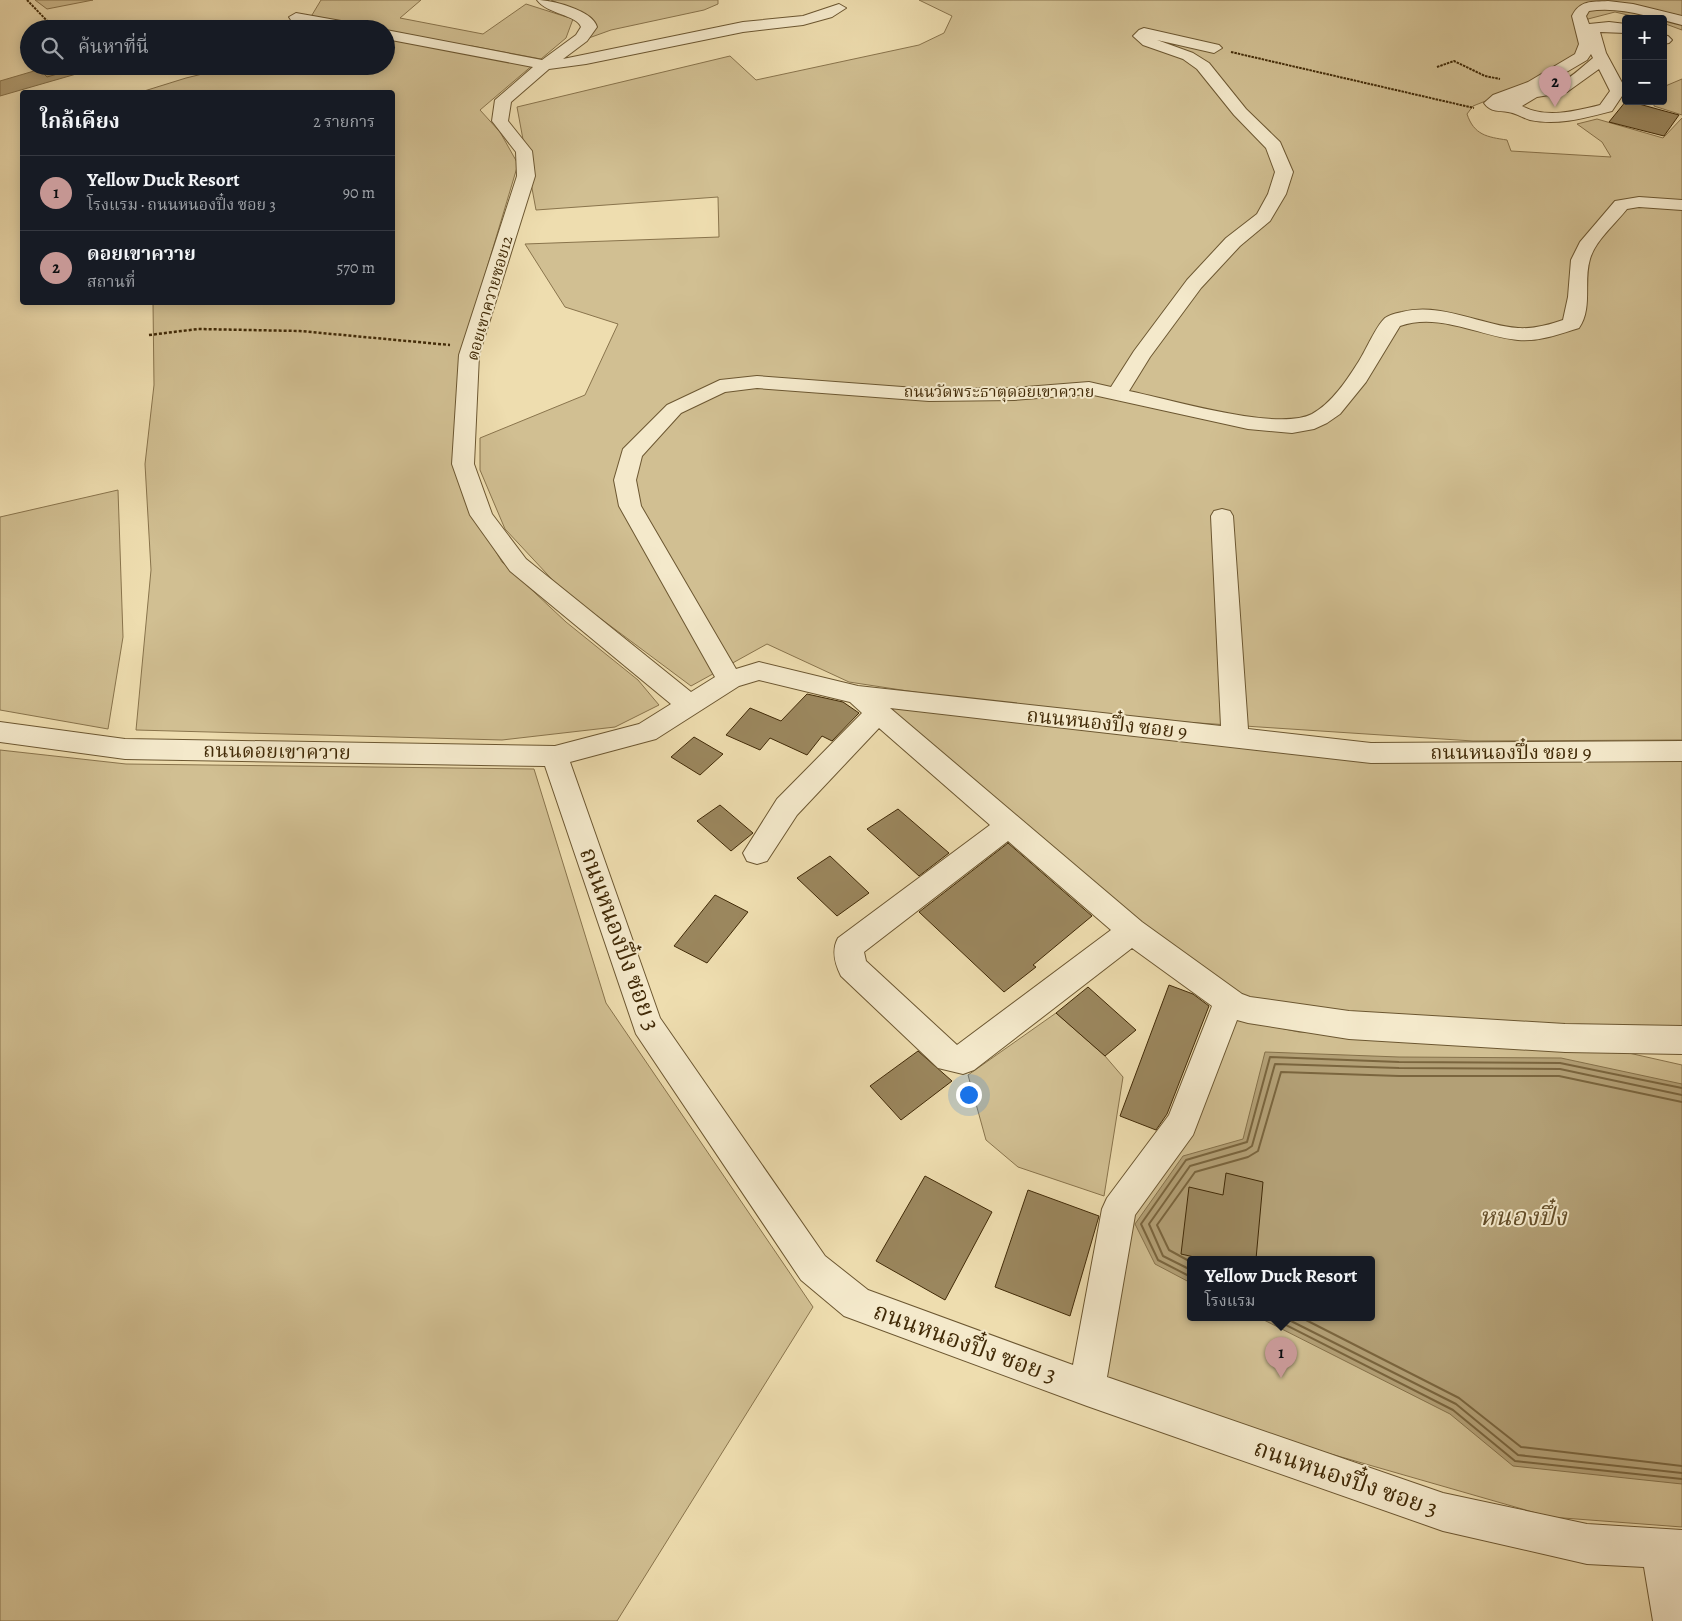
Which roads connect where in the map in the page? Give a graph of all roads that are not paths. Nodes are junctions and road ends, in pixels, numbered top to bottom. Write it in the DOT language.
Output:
graph roads {
  1 [pos="544,0"];
  2 [pos="839,8"];
  3 [pos="296,17"];
  4 [pos="312,20"];
  5 [pos="1682,21"];
  6 [pos="1622,28"];
  7 [pos="395,36"];
  8 [pos="1214,48"];
  9 [pos="1600,60"];
  10 [pos="545,65"];
  11 [pos="1510,106"];
  12 [pos="1682,205"];
  13 [pos="1117,392"];
  14 [pos="1222,516"];
  15 [pos="730,680"];
  16 [pos="868,704"];
  17 [pos="689,705"];
  18 [pos="0,732"];
  19 [pos="1235,738"];
  20 [pos="1682,751"];
  21 [pos="555,756"];
  22 [pos="1008,826"];
  23 [pos="757,853"];
  24 [pos="1132,931"];
  25 [pos="1230,1003"];
  26 [pos="1682,1040"];
  27 [pos="1087,1388"];
  28 [pos="1672,1549"];
  29 [pos="1673,1621"];
  1 -- 10 [label="street, ดอยเขาควายซอย12"];
  2 -- 10 [label="street"];
  3 -- 4 [label="street"];
  5 -- 11 [label="street"];
  6 -- 9 [label="street"];
  7 -- 10 [label="street"];
  8 -- 13 [label="street"];
  9 -- 11 [label="street"];
  9 -- 11 [label="street"];
  10 -- 17 [label="street, ดอยเขาควายซอย12"];
  12 -- 13 [label="street, ถนนวัดพระธาตุดอยเขาควาย"];
  13 -- 15 [label="street, ถนนวัดพระธาตุดอยเขาควาย"];
  14 -- 19 [label="street"];
  15 -- 16 [label="street, ถนนหนองปึ๋ง ซอย 9"];
  15 -- 17 [label="street, ถนนหนองปึ๋ง ซอย 9"];
  16 -- 19 [label="street, ถนนหนองปึ๋ง ซอย 9"];
  16 -- 22 [label="street"];
  16 -- 23 [label="street"];
  17 -- 21 [label="street, ถนนหนองปึ๋ง ซอย 9"];
  18 -- 21 [label="street, ถนนดอยเขาควาย"];
  19 -- 20 [label="street, ถนนหนองปึ๋ง ซอย 9"];
  21 -- 27 [label="street, ถนนหนองปึ๋ง ซอย 3"];
  22 -- 24 [label="street"];
  22 -- 24 [label="street"];
  24 -- 25 [label="street"];
  25 -- 26 [label="street"];
  25 -- 27 [label="street"];
  27 -- 28 [label="street, ถนนหนองปึ๋ง ซอย 3"];
  28 -- 29 [label="street"];
}
